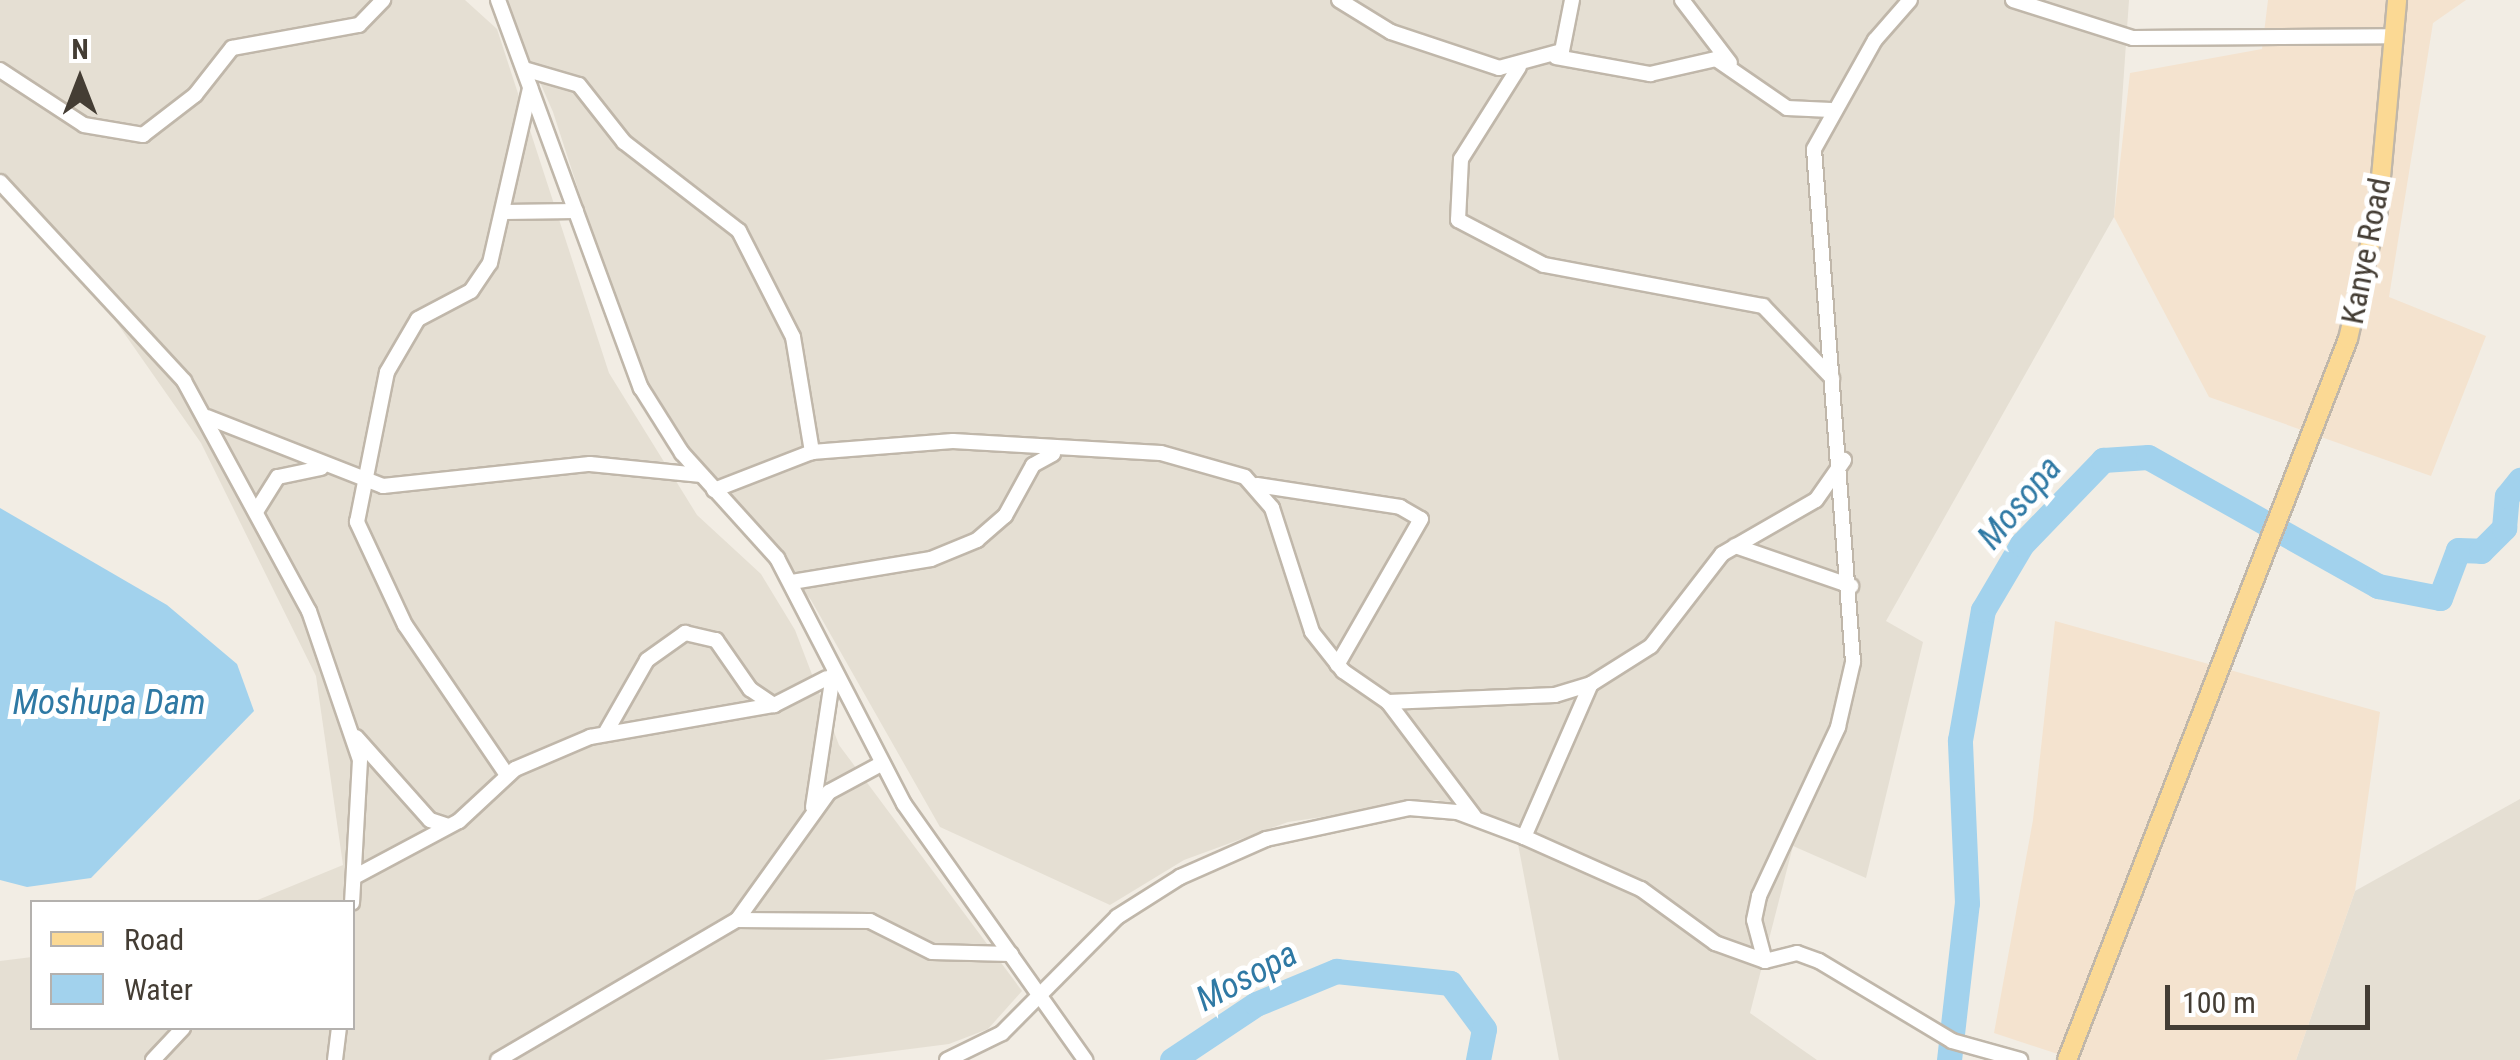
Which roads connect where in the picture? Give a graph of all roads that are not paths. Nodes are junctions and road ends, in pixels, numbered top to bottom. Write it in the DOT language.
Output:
graph roads {
  1 [pos="382,0"];
  2 [pos="498,0"];
  3 [pos="1339,0"];
  4 [pos="1572,0"];
  5 [pos="1682,0"];
  6 [pos="1910,0"];
  7 [pos="2013,0"];
  8 [pos="2397,0"];
  9 [pos="2392,36"];
  10 [pos="1556,57"];
  11 [pos="0,59"];
  12 [pos="1519,67"];
  13 [pos="524,68"];
  14 [pos="1736,71"];
  15 [pos="5,72"];
  16 [pos="530,85"];
  17 [pos="1831,110"];
  18 [pos="0,182"];
  19 [pos="576,211"];
  20 [pos="504,212"];
  21 [pos="1832,378"];
  22 [pos="206,417"];
  23 [pos="812,452"];
  24 [pos="1059,452"];
  25 [pos="1844,460"];
  26 [pos="326,468"];
  27 [pos="701,476"];
  28 [pos="363,481"];
  29 [pos="1258,485"];
  30 [pos="714,490"];
  31 [pos="256,510"];
  32 [pos="1734,546"];
  33 [pos="792,582"];
  34 [pos="1851,586"];
  35 [pos="1337,665"];
  36 [pos="833,674"];
  37 [pos="1591,684"];
  38 [pos="1388,702"];
  39 [pos="774,705"];
  40 [pos="606,732"];
  41 [pos="355,736"];
  42 [pos="881,764"];
  43 [pos="506,775"];
  44 [pos="812,813"];
  45 [pos="1475,818"];
  46 [pos="448,826"];
  47 [pos="1524,837"];
  48 [pos="356,876"];
  49 [pos="352,900"];
  50 [pos="736,920"];
  51 [pos="1012,954"];
  52 [pos="1765,961"];
  53 [pos="1038,992"];
  54 [pos="181,1030"];
  55 [pos="339,1030"];
  56 [pos="1084,1058"];
  57 [pos="153,1060"];
  58 [pos="335,1060"];
  59 [pos="498,1060"];
  60 [pos="947,1060"];
  61 [pos="2020,1060"];
  62 [pos="2067,1060"];
  1 -- 15 [label="street"];
  2 -- 13 [label="street"];
  3 -- 12 [label="street"];
  4 -- 10 [label="street"];
  5 -- 14 [label="street"];
  6 -- 17 [label="street"];
  7 -- 9 [label="street"];
  8 -- 9 [label="main road, Kanye Road"];
  9 -- 62 [label="main road, Kanye Road"];
  10 -- 12 [label="street"];
  10 -- 14 [label="street"];
  11 -- 15 [label="street"];
  12 -- 21 [label="street"];
  13 -- 16 [label="street"];
  13 -- 23 [label="street"];
  14 -- 17 [label="street"];
  16 -- 19 [label="street"];
  16 -- 20 [label="street"];
  17 -- 21 [label="street"];
  18 -- 22 [label="street"];
  19 -- 20 [label="street"];
  19 -- 27 [label="street"];
  20 -- 28 [label="street"];
  21 -- 25 [label="street"];
  22 -- 26 [label="street"];
  22 -- 31 [label="street"];
  23 -- 24 [label="street"];
  23 -- 30 [label="street"];
  24 -- 29 [label="street"];
  24 -- 33 [label="street"];
  25 -- 32 [label="street"];
  25 -- 34 [label="street"];
  26 -- 28 [label="street"];
  26 -- 31 [label="street"];
  27 -- 28 [label="street"];
  27 -- 30 [label="street"];
  28 -- 43 [label="street"];
  29 -- 35 [label="street"];
  29 -- 35 [label="street"];
  30 -- 33 [label="street"];
  31 -- 41 [label="street"];
  32 -- 34 [label="street"];
  32 -- 37 [label="street"];
  33 -- 36 [label="street"];
  34 -- 52 [label="street"];
  35 -- 38 [label="street"];
  36 -- 39 [label="street"];
  36 -- 42 [label="street"];
  36 -- 44 [label="street"];
  37 -- 38 [label="street"];
  37 -- 47 [label="street"];
  38 -- 45 [label="street"];
  39 -- 40 [label="street"];
  39 -- 40 [label="street"];
  40 -- 43 [label="street"];
  41 -- 46 [label="street"];
  41 -- 48 [label="street"];
  42 -- 44 [label="street"];
  42 -- 51 [label="street"];
  43 -- 46 [label="street"];
  44 -- 50 [label="street"];
  45 -- 47 [label="street"];
  45 -- 53 [label="street"];
  46 -- 48 [label="street"];
  47 -- 52 [label="street"];
  48 -- 49 [label="street"];
  50 -- 51 [label="street"];
  50 -- 59 [label="street"];
  51 -- 53 [label="street"];
  52 -- 61 [label="street"];
  53 -- 56 [label="street"];
  53 -- 60 [label="street"];
  54 -- 57 [label="street"];
  55 -- 58 [label="street"];
}
